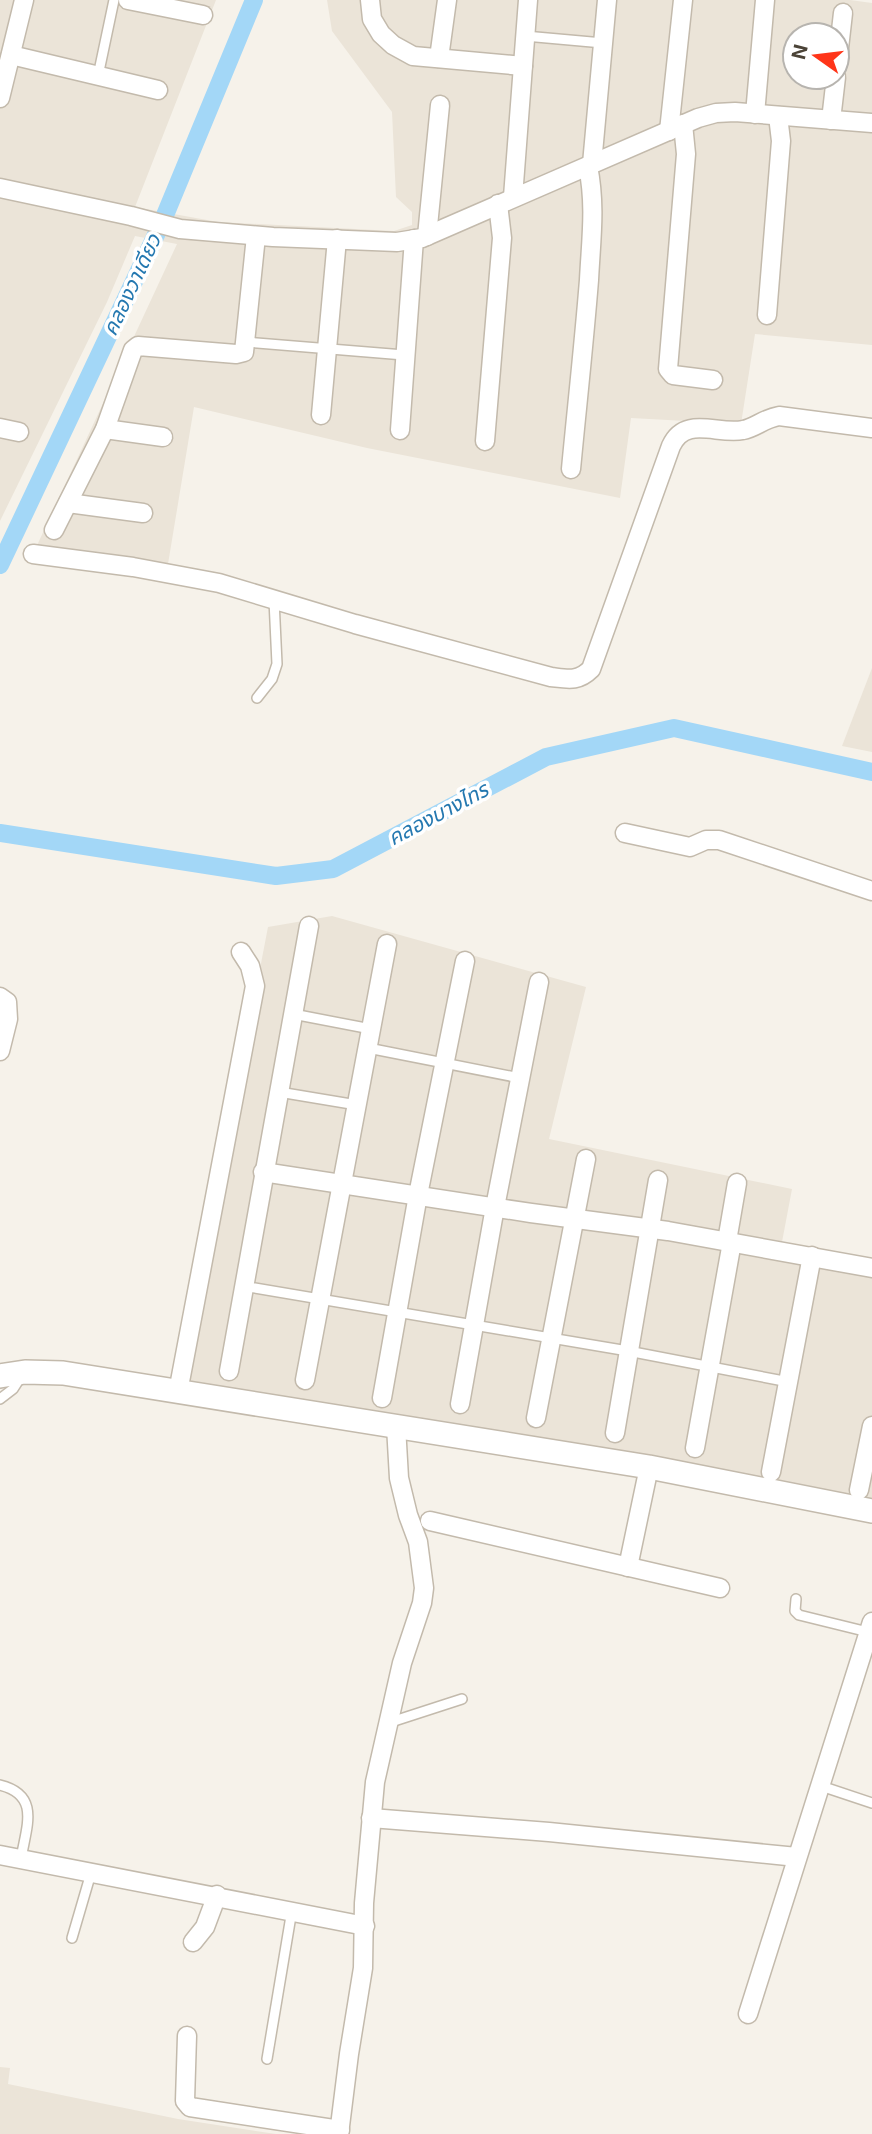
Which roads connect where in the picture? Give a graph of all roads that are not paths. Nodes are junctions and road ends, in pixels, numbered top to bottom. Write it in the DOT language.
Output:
graph roads {
  1 [pos="24,0"];
  2 [pos="114,0"];
  3 [pos="370,0"];
  4 [pos="447,0"];
  5 [pos="528,0"];
  6 [pos="607,0"];
  7 [pos="683,0"];
  8 [pos="765,0"];
  9 [pos="137,1"];
  10 [pos="843,13"];
  11 [pos="203,15"];
  12 [pos="842,21"];
  13 [pos="525,36"];
  14 [pos="603,43"];
  15 [pos="439,58"];
  16 [pos="7,59"];
  17 [pos="523,66"];
  18 [pos="98,76"];
  19 [pos="158,90"];
  20 [pos="834,91"];
  21 [pos="0,98"];
  22 [pos="440,105"];
  23 [pos="754,114"];
  24 [pos="778,116"];
  25 [pos="831,120"];
  26 [pos="872,123"];
  27 [pos="676,128"];
  28 [pos="590,165"];
  29 [pos="0,188"];
  30 [pos="505,201"];
  31 [pos="256,236"];
  32 [pos="420,237"];
  33 [pos="337,240"];
  34 [pos="767,316"];
  35 [pos="246,342"];
  36 [pos="327,347"];
  37 [pos="404,355"];
  38 [pos="713,380"];
  39 [pos="321,415"];
  40 [pos="0,428"];
  41 [pos="872,428"];
  42 [pos="105,429"];
  43 [pos="400,430"];
  44 [pos="19,432"];
  45 [pos="163,437"];
  46 [pos="485,441"];
  47 [pos="571,469"];
  48 [pos="68,503"];
  49 [pos="144,513"];
  50 [pos="54,530"];
  51 [pos="33,554"];
  52 [pos="274,600"];
  53 [pos="257,698"];
  54 [pos="625,832"];
  55 [pos="872,891"];
  56 [pos="309,926"];
  57 [pos="387,944"];
  58 [pos="241,952"];
  59 [pos="465,961"];
  60 [pos="539,982"];
  61 [pos="0,998"];
  62 [pos="293,1014"];
  63 [pos="371,1029"];
  64 [pos="368,1048"];
  65 [pos="0,1051"];
  66 [pos="443,1065"];
  67 [pos="520,1078"];
  68 [pos="279,1092"];
  69 [pos="357,1105"];
  70 [pos="586,1159"];
  71 [pos="263,1172"];
  72 [pos="658,1180"];
  73 [pos="342,1184"];
  74 [pos="737,1184"];
  75 [pos="418,1195"];
  76 [pos="495,1207"];
  77 [pos="574,1217"];
  78 [pos="648,1227"];
  79 [pos="730,1242"];
  80 [pos="812,1256"];
  81 [pos="872,1268"];
  82 [pos="243,1286"];
  83 [pos="320,1300"];
  84 [pos="397,1311"];
  85 [pos="475,1325"];
  86 [pos="551,1338"];
  87 [pos="628,1351"];
  88 [pos="710,1366"];
  89 [pos="25,1371"];
  90 [pos="229,1371"];
  91 [pos="0,1376"];
  92 [pos="305,1380"];
  93 [pos="789,1382"];
  94 [pos="178,1391"];
  95 [pos="382,1398"];
  96 [pos="0,1399"];
  97 [pos="460,1404"];
  98 [pos="537,1418"];
  99 [pos="396,1426"];
  100 [pos="872,1426"];
  101 [pos="615,1433"];
  102 [pos="695,1448"];
  103 [pos="649,1467"];
  104 [pos="771,1472"];
  105 [pos="859,1490"];
  106 [pos="872,1511"];
  107 [pos="430,1521"];
  108 [pos="628,1567"];
  109 [pos="720,1588"];
  110 [pos="796,1599"];
  111 [pos="870,1627"];
  112 [pos="866,1663"];
  113 [pos="462,1699"];
  114 [pos="388,1723"];
  115 [pos="0,1785"];
  116 [pos="821,1786"];
  117 [pos="872,1803"];
  118 [pos="371,1818"];
  119 [pos="0,1854"];
  120 [pos="797,1857"];
  121 [pos="21,1858"];
  122 [pos="90,1874"];
  123 [pos="217,1895"];
  124 [pos="292,1910"];
  125 [pos="365,1926"];
  126 [pos="72,1938"];
  127 [pos="192,1942"];
  128 [pos="748,2014"];
  129 [pos="187,2036"];
  130 [pos="267,2059"];
  131 [pos="340,2132"];
  1 -- 16 [label="street"];
  2 -- 18 [label="lane"];
  3 -- 15 [label="street"];
  4 -- 15 [label="street"];
  5 -- 13 [label="street"];
  6 -- 14 [label="street"];
  7 -- 27 [label="street"];
  8 -- 23 [label="street"];
  9 -- 11 [label="street"];
  10 -- 12 [label="street"];
  13 -- 14 [label="lane"];
  13 -- 17 [label="street"];
  14 -- 28 [label="street"];
  15 -- 17 [label="street"];
  16 -- 18 [label="street"];
  16 -- 21 [label="street"];
  17 -- 30 [label="street"];
  18 -- 19 [label="street"];
  20 -- 25 [label="street"];
  22 -- 32 [label="street"];
  23 -- 24 [label="street"];
  23 -- 27 [label="street"];
  24 -- 25 [label="street"];
  24 -- 34 [label="street"];
  25 -- 26 [label="street"];
  27 -- 28 [label="street"];
  27 -- 38 [label="street"];
  28 -- 30 [label="street"];
  28 -- 47 [label="street"];
  29 -- 31 [label="street"];
  30 -- 32 [label="street"];
  30 -- 46 [label="street"];
  31 -- 33 [label="street"];
  31 -- 35 [label="street"];
  32 -- 33 [label="street"];
  32 -- 37 [label="street"];
  33 -- 36 [label="street"];
  35 -- 36 [label="lane"];
  35 -- 42 [label="street"];
  36 -- 37 [label="lane"];
  36 -- 39 [label="street"];
  37 -- 43 [label="street"];
  40 -- 44 [label="street"];
  41 -- 52 [label="street"];
  42 -- 45 [label="street"];
  42 -- 48 [label="street"];
  48 -- 49 [label="street"];
  48 -- 50 [label="street"];
  51 -- 52 [label="street"];
  52 -- 53 [label="lane"];
  54 -- 55 [label="street"];
  56 -- 62 [label="street"];
  57 -- 63 [label="street"];
  58 -- 94 [label="street"];
  59 -- 66 [label="street"];
  60 -- 67 [label="street"];
  61 -- 65 [label="street"];
  62 -- 63 [label="lane"];
  62 -- 68 [label="street"];
  63 -- 64 [label="street"];
  64 -- 66 [label="lane"];
  64 -- 69 [label="street"];
  66 -- 67 [label="lane"];
  66 -- 75 [label="street"];
  67 -- 76 [label="street"];
  68 -- 69 [label="lane"];
  68 -- 71 [label="street"];
  69 -- 73 [label="street"];
  70 -- 77 [label="street"];
  71 -- 73 [label="street"];
  71 -- 82 [label="street"];
  72 -- 78 [label="street"];
  73 -- 75 [label="street"];
  73 -- 83 [label="street"];
  74 -- 79 [label="street"];
  75 -- 76 [label="street"];
  75 -- 84 [label="street"];
  76 -- 77 [label="street"];
  76 -- 85 [label="street"];
  77 -- 78 [label="street"];
  77 -- 86 [label="street"];
  78 -- 79 [label="street"];
  78 -- 87 [label="street"];
  79 -- 80 [label="street"];
  79 -- 88 [label="street"];
  80 -- 81 [label="street"];
  80 -- 93 [label="street"];
  82 -- 83 [label="lane"];
  82 -- 90 [label="street"];
  83 -- 84 [label="lane"];
  83 -- 92 [label="street"];
  84 -- 85 [label="lane"];
  84 -- 95 [label="street"];
  85 -- 86 [label="lane"];
  85 -- 97 [label="street"];
  86 -- 87 [label="lane"];
  86 -- 98 [label="street"];
  87 -- 88 [label="lane"];
  87 -- 101 [label="street"];
  88 -- 93 [label="lane"];
  88 -- 102 [label="street"];
  89 -- 91 [label="street"];
  89 -- 94 [label="street"];
  89 -- 96 [label="lane"];
  93 -- 104 [label="street"];
  94 -- 99 [label="street"];
  99 -- 103 [label="street"];
  99 -- 114 [label="street"];
  100 -- 105 [label="street"];
  103 -- 106 [label="street"];
  103 -- 108 [label="street"];
  107 -- 108 [label="street"];
  108 -- 109 [label="street"];
  110 -- 111 [label="lane"];
  111 -- 112 [label="street"];
  112 -- 116 [label="street"];
  113 -- 114 [label="lane"];
  114 -- 118 [label="street"];
  115 -- 121 [label="lane"];
  116 -- 117 [label="lane"];
  116 -- 120 [label="street"];
  118 -- 120 [label="street"];
  118 -- 125 [label="street"];
  119 -- 121 [label="street"];
  120 -- 128 [label="street"];
  121 -- 122 [label="street"];
  122 -- 123 [label="street"];
  122 -- 126 [label="lane"];
  123 -- 124 [label="street"];
  123 -- 127 [label="street"];
  124 -- 125 [label="street"];
  124 -- 130 [label="lane"];
  125 -- 131 [label="street"];
  129 -- 131 [label="street"];
}
